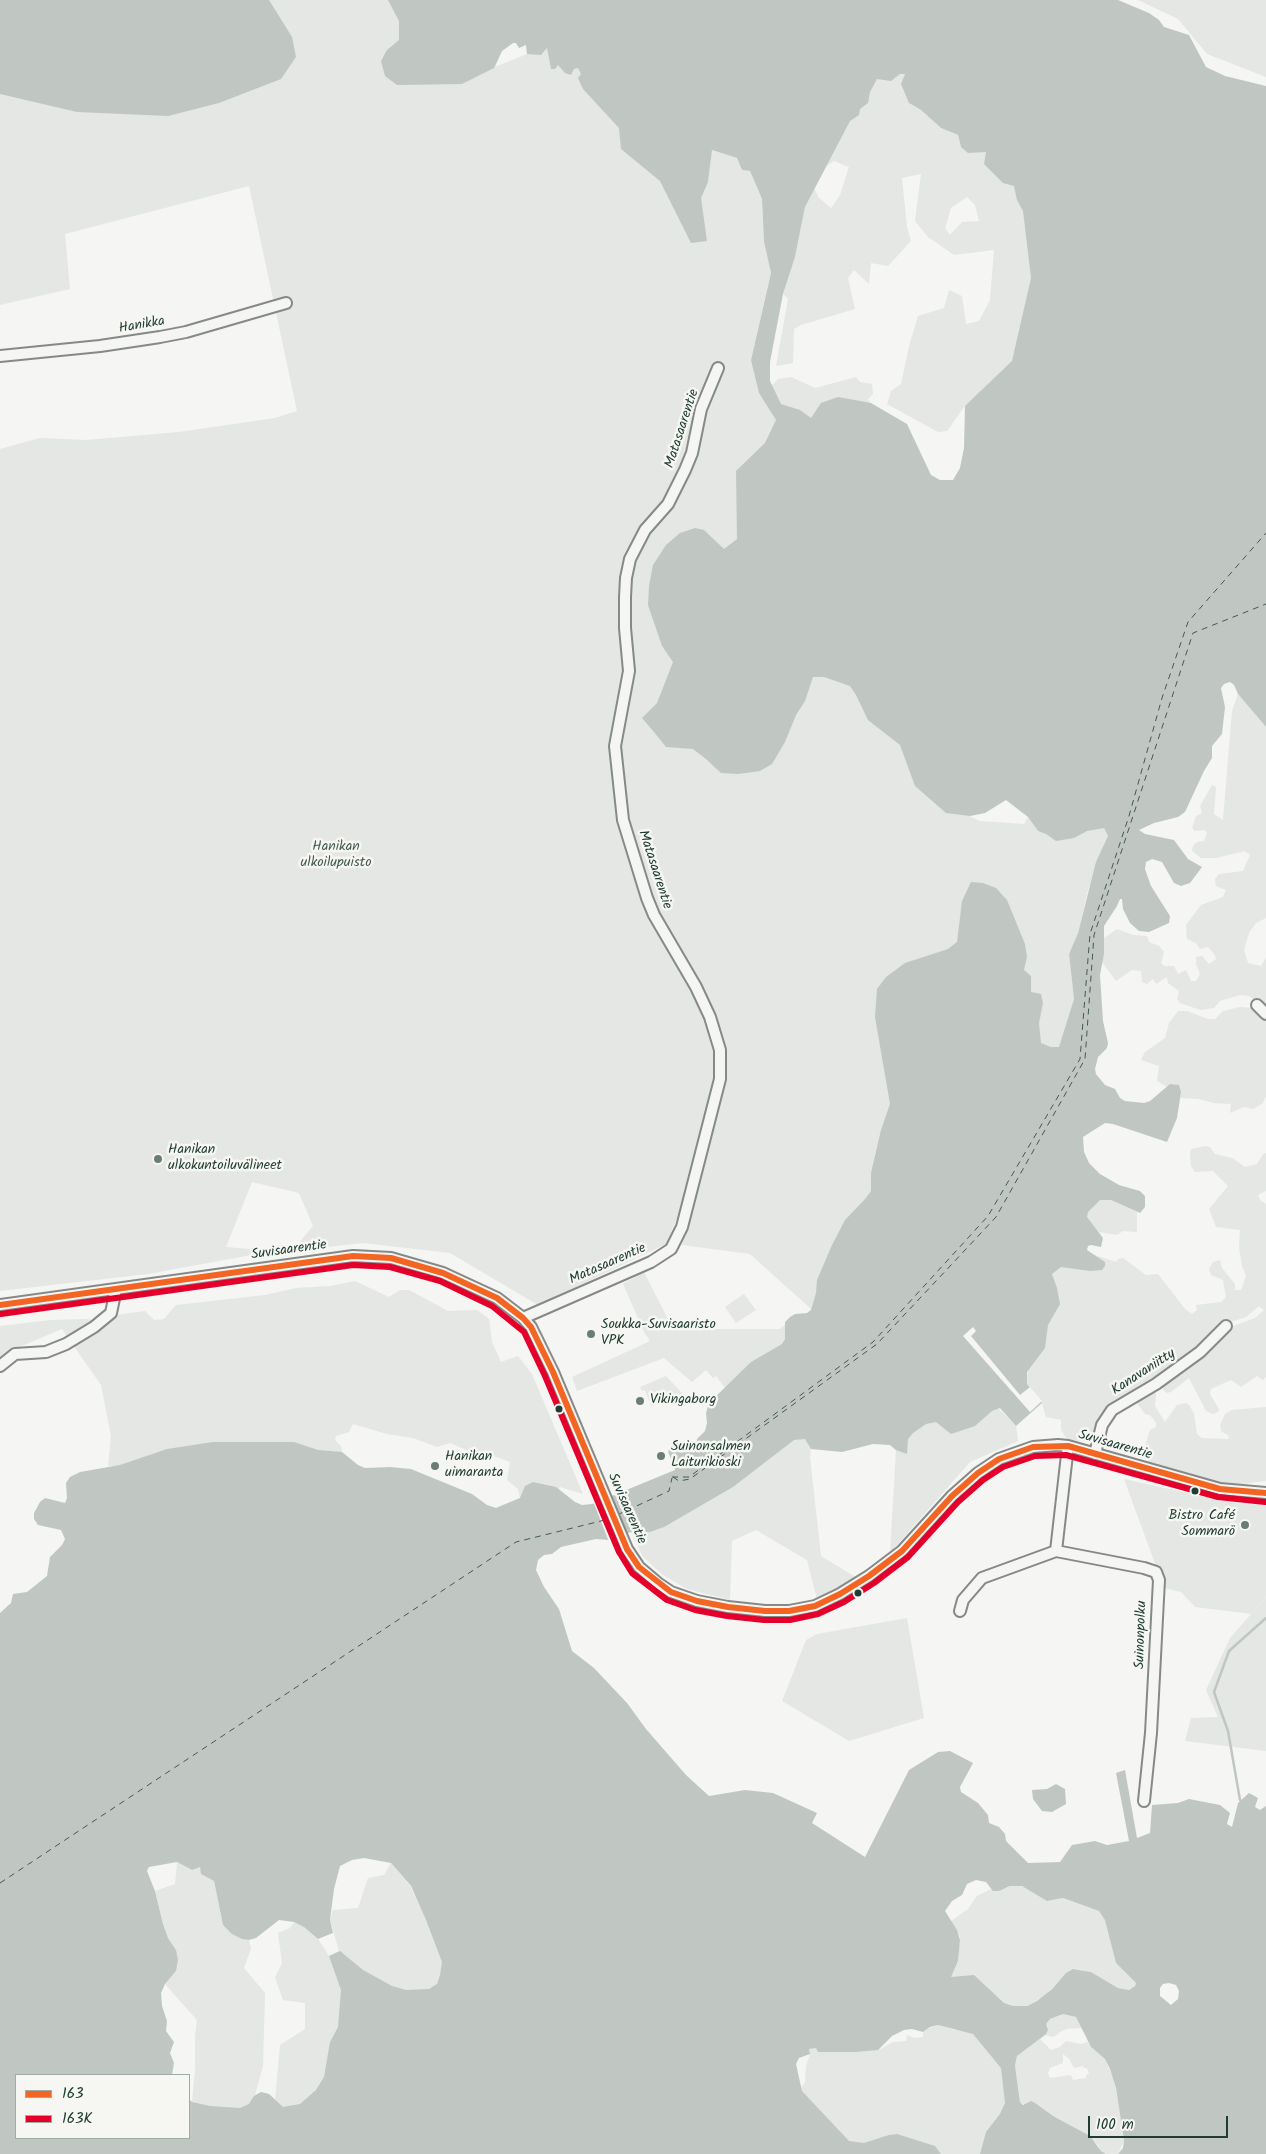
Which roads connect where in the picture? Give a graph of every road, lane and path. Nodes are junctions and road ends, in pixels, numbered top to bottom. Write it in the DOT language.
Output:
graph roads {
  1 [pos="286,303"];
  2 [pos="0,356"];
  3 [pos="718,368"];
  4 [pos="1256,1005"];
  5 [pos="1266,1014"];
  6 [pos="116,1289"];
  7 [pos="0,1305"];
  8 [pos="523,1318"];
  9 [pos="1226,1326"];
  10 [pos="0,1366"];
  11 [pos="1068,1446"];
  12 [pos="1095,1454"];
  13 [pos="1266,1493"];
  14 [pos="1056,1551"];
  15 [pos="960,1611"];
  16 [pos="1144,1801"];
  1 -- 2 [label="street, Hanikka"];
  3 -- 8 [label="street, Matasaarentie"];
  4 -- 5 [label="street"];
  6 -- 7 [label="street, Suvisaarentie"];
  6 -- 8 [label="street, Suvisaarentie"];
  6 -- 10 [label="street"];
  8 -- 11 [label="street, Suvisaarentie"];
  9 -- 12 [label="street, Kanavaniitty"];
  11 -- 12 [label="street, Suvisaarentie"];
  11 -- 14 [label="street"];
  12 -- 13 [label="street, Suvisaarentie"];
  14 -- 15 [label="street"];
  14 -- 16 [label="street, Suinonpolku"];
}
